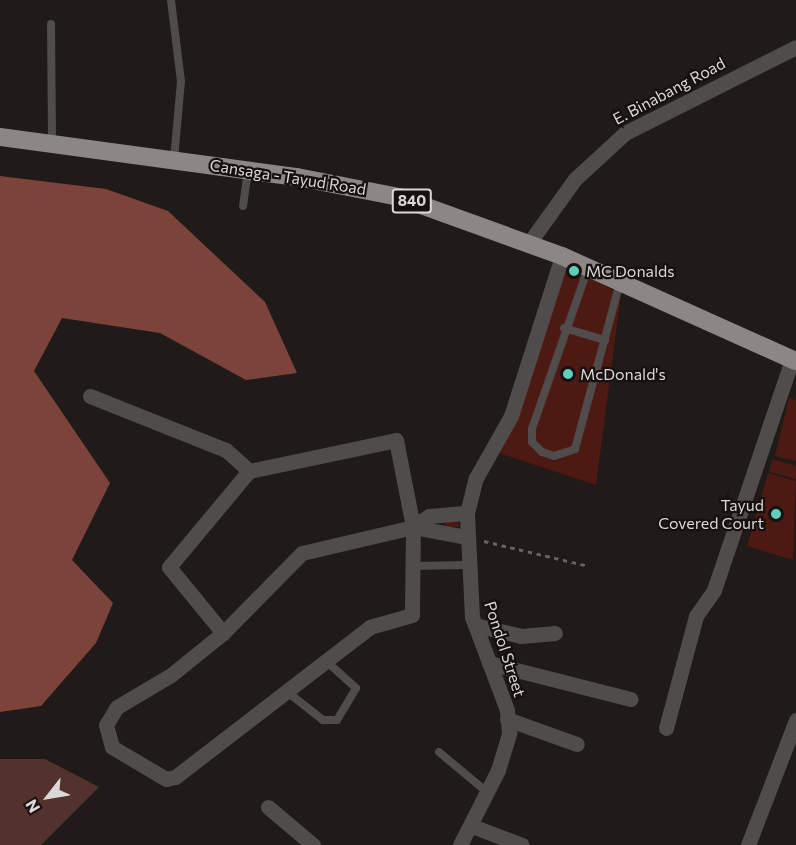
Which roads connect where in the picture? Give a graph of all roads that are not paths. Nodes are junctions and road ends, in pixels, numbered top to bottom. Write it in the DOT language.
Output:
graph roads {
  1 [pos="171,0"];
  2 [pos="51,24"];
  3 [pos="796,47"];
  4 [pos="0,137"];
  5 [pos="52,142"];
  6 [pos="174,159"];
  7 [pos="248,170"];
  8 [pos="243,206"];
  9 [pos="529,243"];
  10 [pos="562,256"];
  11 [pos="588,268"];
  12 [pos="620,282"];
  13 [pos="564,328"];
  14 [pos="605,340"];
  15 [pos="794,360"];
  16 [pos="90,396"];
  17 [pos="249,471"];
  18 [pos="467,513"];
  19 [pos="413,527"];
  20 [pos="467,537"];
  21 [pos="466,565"];
  22 [pos="411,566"];
  23 [pos="475,626"];
  24 [pos="223,633"];
  25 [pos="555,633"];
  26 [pos="325,660"];
  27 [pos="489,663"];
  28 [pos="285,690"];
  29 [pos="630,699"];
  30 [pos="507,719"];
  31 [pos="796,720"];
  32 [pos="666,728"];
  33 [pos="577,744"];
  34 [pos="439,752"];
  35 [pos="488,793"];
  36 [pos="268,807"];
  37 [pos="472,826"];
  38 [pos="313,845"];
  39 [pos="460,845"];
  40 [pos="522,845"];
  41 [pos="748,845"];
  1 -- 6 [label="lane"];
  2 -- 5 [label="lane"];
  3 -- 9 [label="street, E. Binabang Road"];
  4 -- 5 [label="highway, Cansaga - Tayud Road / 840"];
  5 -- 6 [label="highway, Cansaga - Tayud Road / 840"];
  6 -- 7 [label="highway, Cansaga - Tayud Road / 840"];
  7 -- 8 [label="lane"];
  7 -- 9 [label="highway, Cansaga - Tayud Road / 840"];
  9 -- 10 [label="highway, Cansaga - Tayud Road / 840"];
  10 -- 11 [label="highway, Cansaga - Tayud Road / 840"];
  10 -- 18 [label="street, Pondol Street"];
  11 -- 12 [label="highway, Cansaga - Tayud Road / 840"];
  11 -- 13 [label="lane"];
  12 -- 14 [label="lane"];
  12 -- 15 [label="highway, Cansaga - Tayud Road / 840"];
  13 -- 14 [label="lane"];
  13 -- 14 [label="lane"];
  15 -- 32 [label="street"];
  16 -- 17 [label="street"];
  17 -- 19 [label="street"];
  17 -- 24 [label="street"];
  18 -- 19 [label="street"];
  18 -- 20 [label="street, Pondol Street"];
  19 -- 20 [label="street"];
  19 -- 22 [label="street"];
  19 -- 24 [label="street"];
  20 -- 21 [label="street, Pondol Street"];
  21 -- 22 [label="lane"];
  21 -- 23 [label="street, Pondol Street"];
  22 -- 26 [label="street"];
  23 -- 25 [label="street"];
  23 -- 27 [label="street, Pondol Street"];
  24 -- 28 [label="street"];
  26 -- 28 [label="street"];
  26 -- 28 [label="lane"];
  27 -- 29 [label="street"];
  27 -- 30 [label="street, Pondol Street"];
  30 -- 33 [label="street"];
  30 -- 35 [label="street, Pondol Street"];
  31 -- 41 [label="street"];
  34 -- 35 [label="lane"];
  35 -- 37 [label="street, Pondol Street"];
  36 -- 38 [label="street"];
  37 -- 39 [label="street, Pondol Street"];
  37 -- 40 [label="street"];
}
